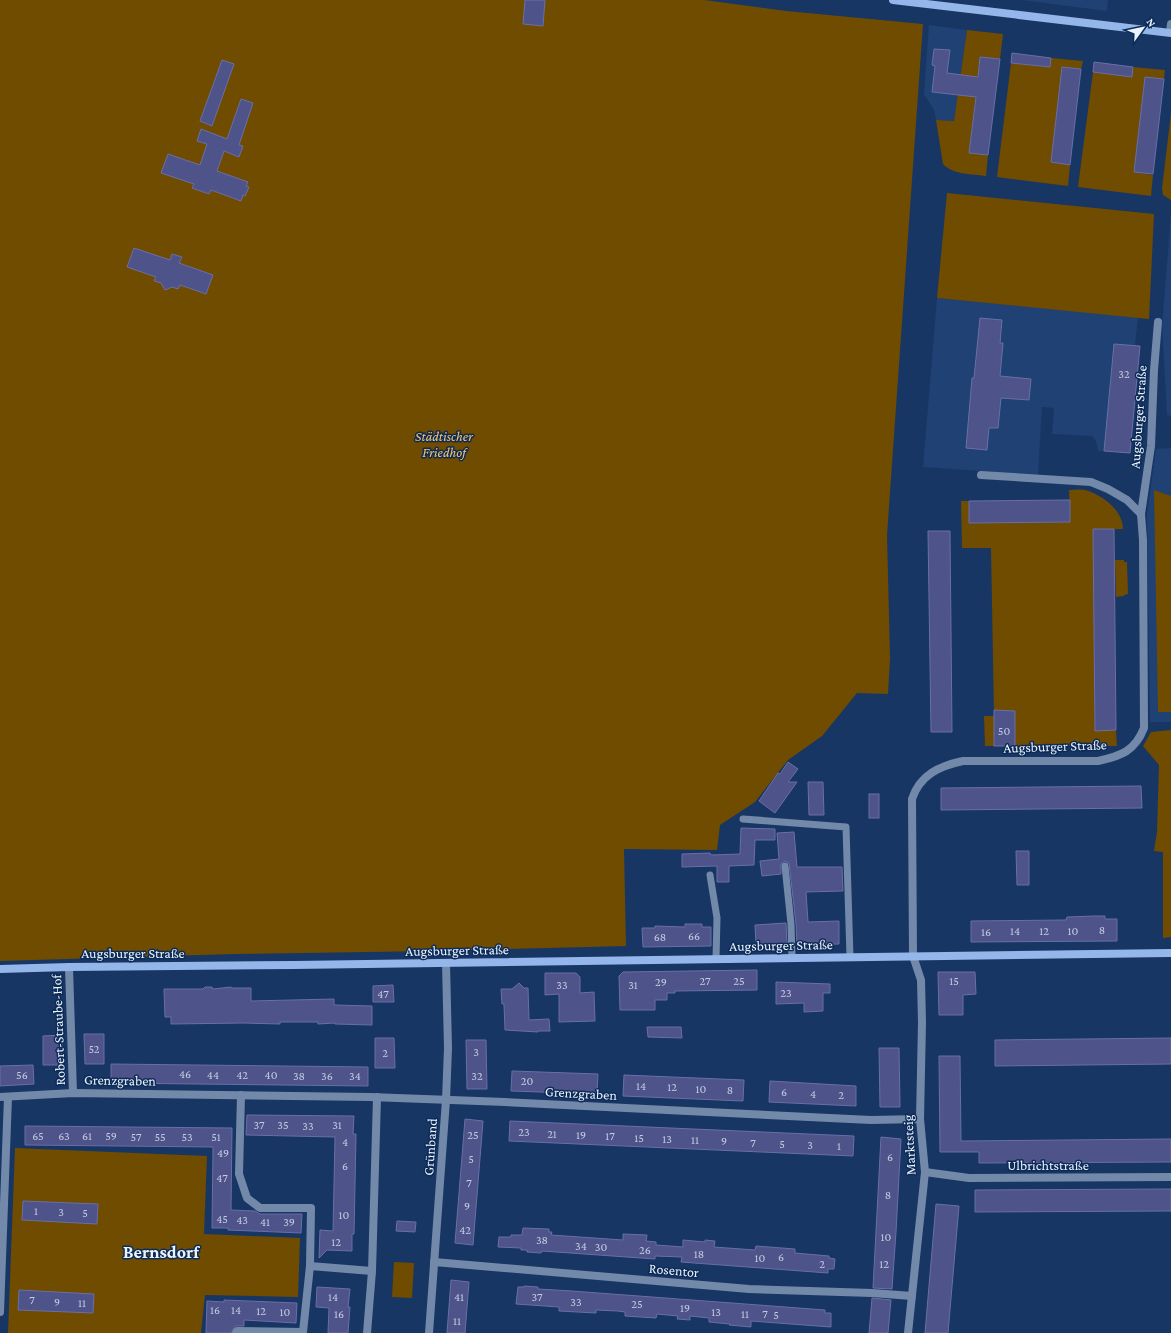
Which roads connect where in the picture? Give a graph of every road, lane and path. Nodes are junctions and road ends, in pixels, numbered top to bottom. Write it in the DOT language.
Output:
graph roads {
  1 [pos="893,0"];
  2 [pos="1171,30"];
  3 [pos="1158,322"];
  4 [pos="981,476"];
  5 [pos="1141,514"];
  6 [pos="743,819"];
  7 [pos="785,866"];
  8 [pos="710,875"];
  9 [pos="1171,953"];
  10 [pos="914,956"];
  11 [pos="850,957"];
  12 [pos="792,958"];
  13 [pos="716,959"];
  14 [pos="446,963"];
  15 [pos="69,967"];
  16 [pos="0,968"];
  17 [pos="73,1093"];
  18 [pos="241,1095"];
  19 [pos="4,1097"];
  20 [pos="377,1097"];
  21 [pos="446,1100"];
  22 [pos="920,1119"];
  23 [pos="925,1172"];
  24 [pos="1171,1177"];
  25 [pos="434,1262"];
  26 [pos="310,1266"];
  27 [pos="372,1270"];
  28 [pos="912,1296"];
  29 [pos="0,1312"];
  30 [pos="236,1333"];
  31 [pos="367,1333"];
  32 [pos="429,1333"];
  33 [pos="908,1333"];
  1 -- 2 [label="street"];
  3 -- 5 [label="street, Augsburger Straße"];
  4 -- 5 [label="street"];
  5 -- 10 [label="street, Augsburger Straße"];
  6 -- 11 [label="lane"];
  7 -- 12 [label="lane"];
  8 -- 13 [label="lane"];
  9 -- 10 [label="street, Augsburger Straße"];
  10 -- 11 [label="street, Augsburger Straße"];
  10 -- 22 [label="street, Marktsteig"];
  11 -- 12 [label="street, Augsburger Straße"];
  12 -- 13 [label="street, Augsburger Straße"];
  13 -- 14 [label="street, Augsburger Straße"];
  14 -- 15 [label="street, Augsburger Straße"];
  14 -- 21 [label="street, Grünband"];
  15 -- 16 [label="street, Augsburger Straße"];
  15 -- 17 [label="street, Robert-Straube-Hof"];
  17 -- 18 [label="street, Grenzgraben"];
  17 -- 19 [label="street, Grenzgraben"];
  18 -- 20 [label="street, Grenzgraben"];
  18 -- 26 [label="street"];
  19 -- 29 [label="street"];
  20 -- 21 [label="street, Grenzgraben"];
  20 -- 27 [label="street"];
  21 -- 22 [label="street, Grenzgraben"];
  21 -- 25 [label="street, Grünband"];
  22 -- 23 [label="street, Marktsteig"];
  23 -- 24 [label="street, Ulbrichtstraße"];
  23 -- 28 [label="street, Marktsteig"];
  25 -- 28 [label="street, Rosentor"];
  25 -- 32 [label="street, Grünband"];
  26 -- 27 [label="street"];
  26 -- 30 [label="street"];
  27 -- 31 [label="street"];
  28 -- 33 [label="street, Marktsteig"];
}
